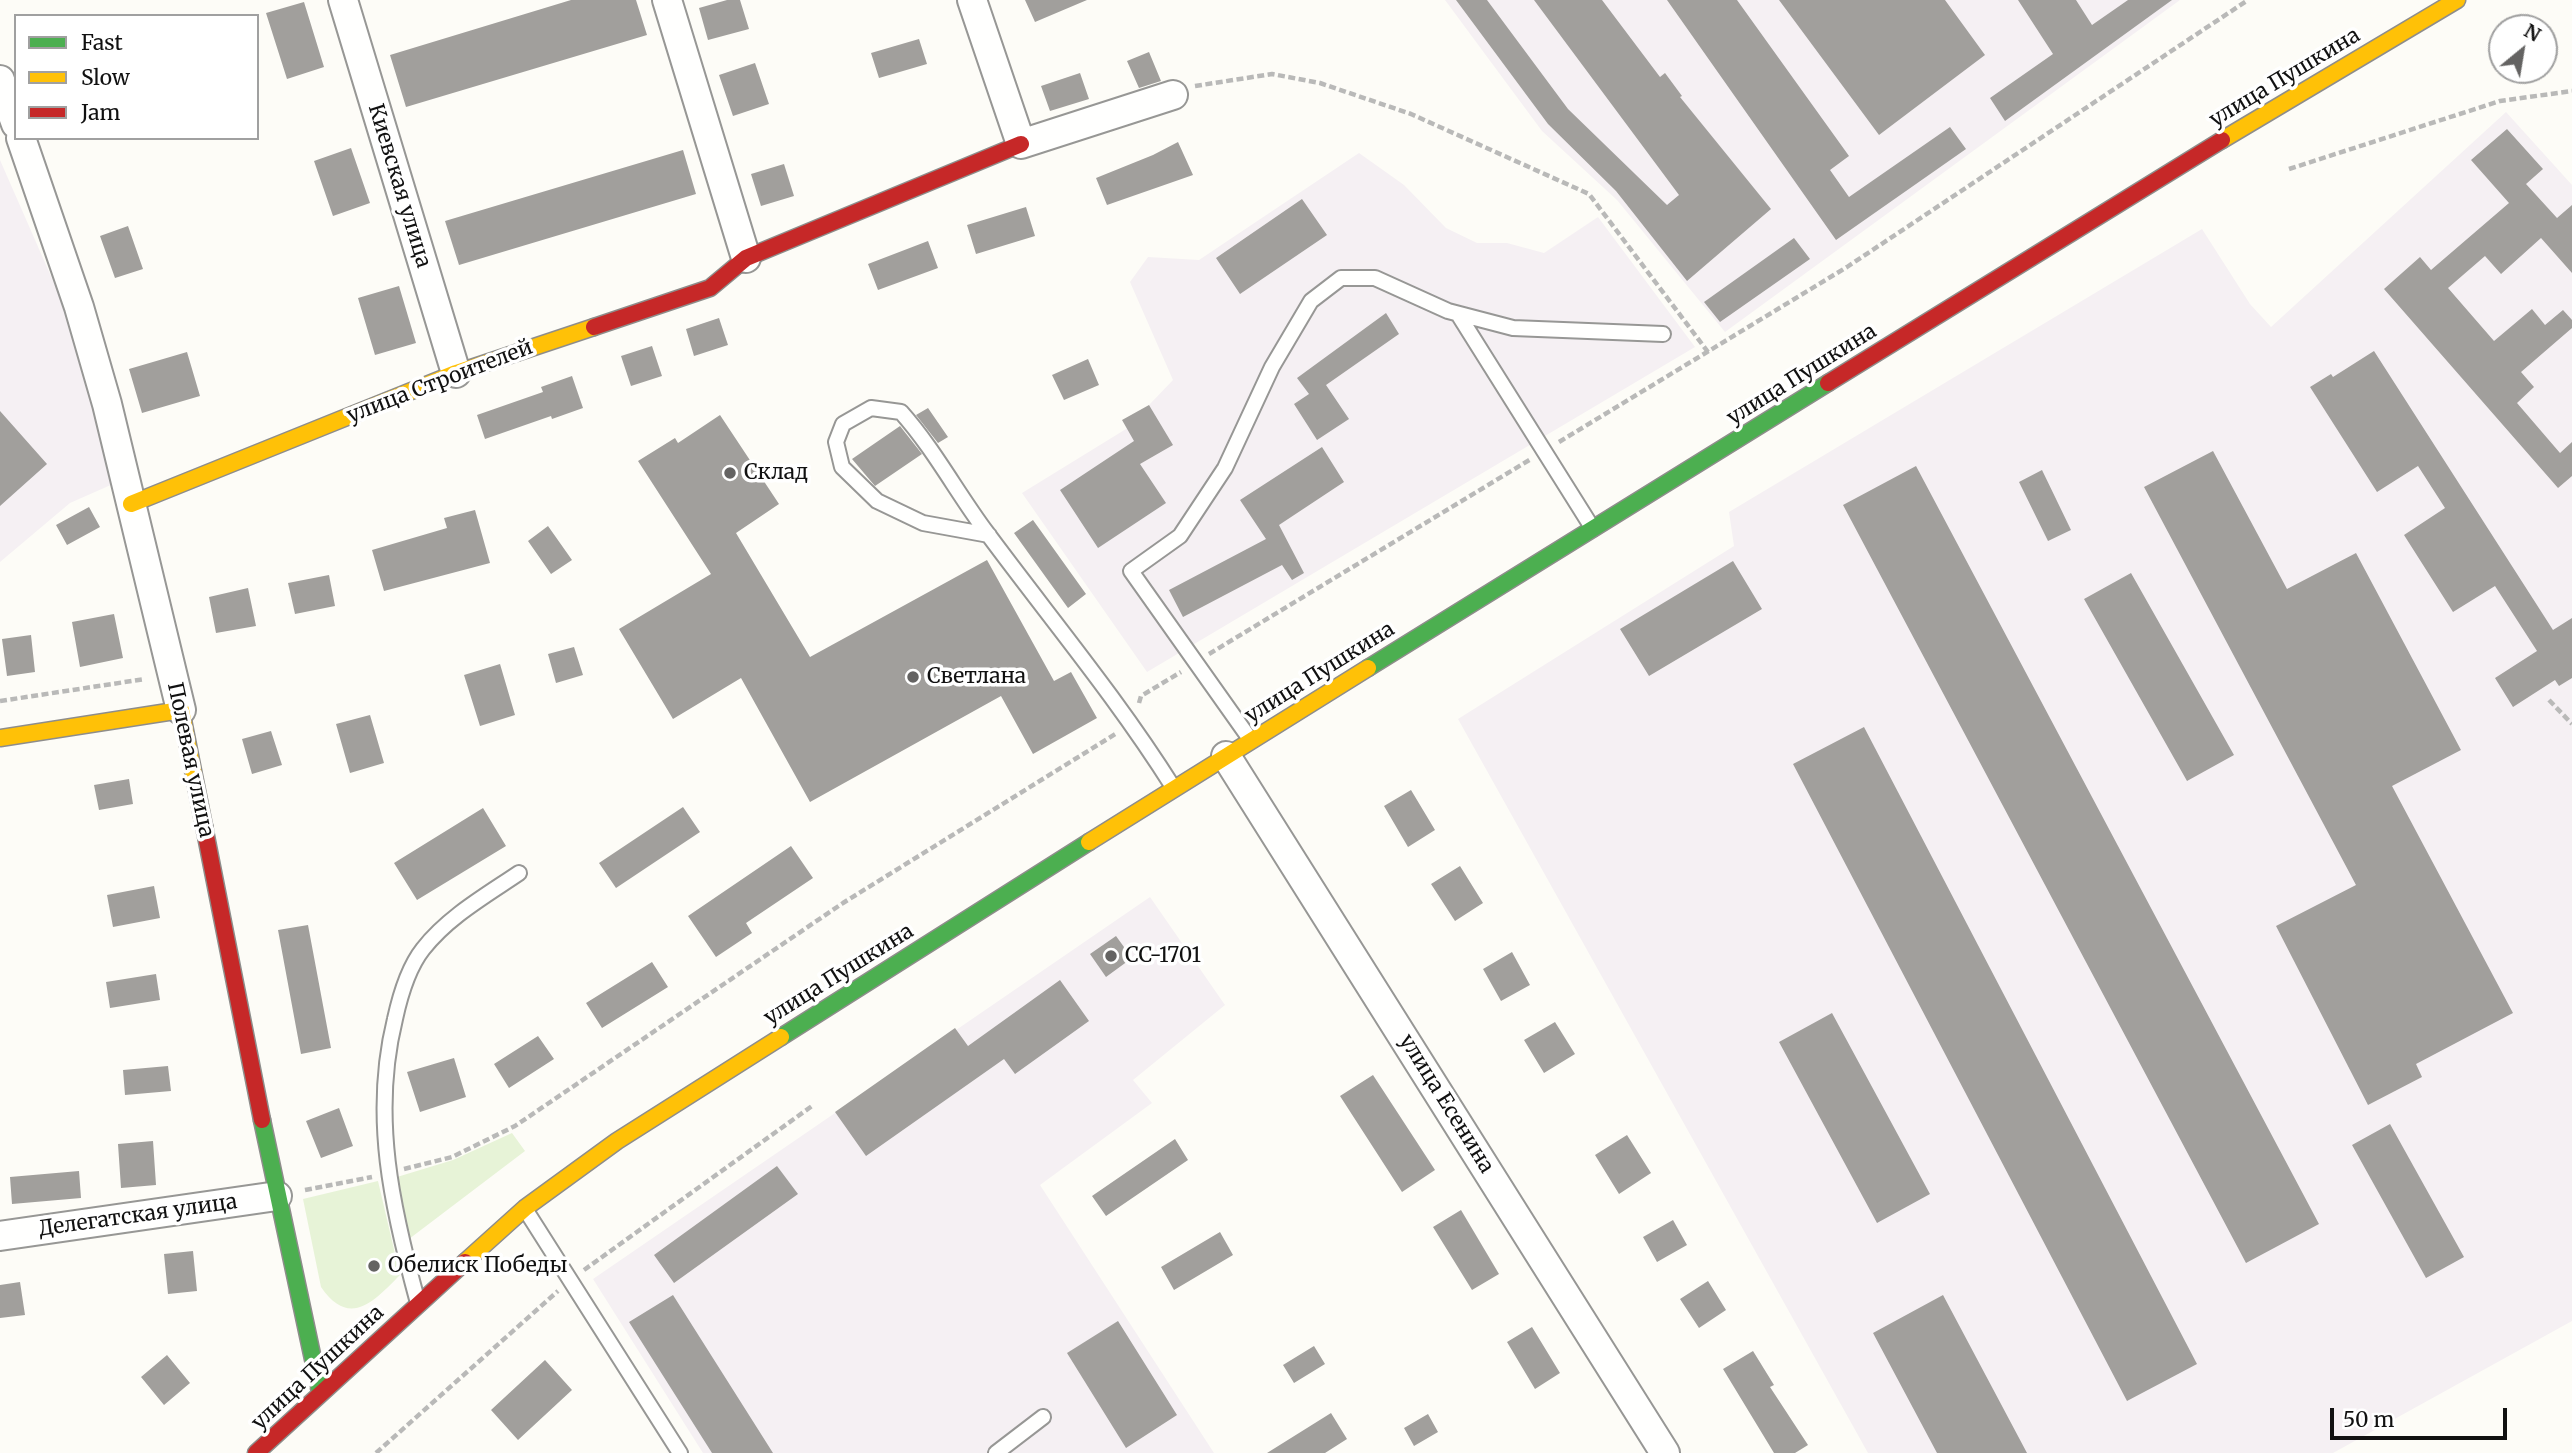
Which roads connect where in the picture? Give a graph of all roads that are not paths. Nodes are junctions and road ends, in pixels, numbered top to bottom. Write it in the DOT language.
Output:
graph roads {
  1 [pos="342,0"];
  2 [pos="667,0"];
  3 [pos="972,0"];
  4 [pos="2457,0"];
  5 [pos="0,80"];
  6 [pos="1173,95"];
  7 [pos="14,118"];
  8 [pos="22,140"];
  9 [pos="1021,144"];
  10 [pos="746,258"];
  11 [pos="1458,314"];
  12 [pos="1662,334"];
  13 [pos="456,373"];
  14 [pos="131,504"];
  15 [pos="1593,529"];
  16 [pos="989,535"];
  17 [pos="181,710"];
  18 [pos="0,738"];
  19 [pos="1251,741"];
  20 [pos="1226,756"];
  21 [pos="1174,788"];
  22 [pos="519,873"];
  23 [pos="277,1196"];
  24 [pos="525,1208"];
  25 [pos="0,1236"];
  26 [pos="418,1304"];
  27 [pos="320,1392"];
  28 [pos="1043,1417"];
  29 [pos="256,1453"];
  30 [pos="680,1453"];
  31 [pos="996,1453"];
  32 [pos="1665,1453"];
  1 -- 13 [label="street, Киевская улица"];
  2 -- 10 [label="street"];
  3 -- 9 [label="street"];
  4 -- 15 [label="main road, улица Пушкина"];
  5 -- 7 [label="street"];
  6 -- 9 [label="street, улица Строителей"];
  8 -- 14 [label="street, Полевая улица"];
  9 -- 10 [label="main road, улица Строителей"];
  10 -- 13 [label="main road, улица Строителей"];
  11 -- 12 [label="lane"];
  11 -- 15 [label="lane"];
  11 -- 19 [label="lane"];
  13 -- 14 [label="main road, улица Строителей"];
  14 -- 17 [label="street, Полевая улица"];
  15 -- 19 [label="main road, улица Пушкина"];
  16 -- 16 [label="lane"];
  16 -- 21 [label="lane"];
  17 -- 18 [label="main road"];
  17 -- 23 [label="main road, Полевая улица"];
  19 -- 20 [label="main road, улица Пушкина"];
  20 -- 21 [label="main road, улица Пушкина"];
  20 -- 32 [label="street, улица Есенина"];
  21 -- 24 [label="main road, улица Пушкина"];
  22 -- 26 [label="lane"];
  23 -- 25 [label="street, Делегатская улица"];
  23 -- 27 [label="main road, Полевая улица"];
  24 -- 26 [label="main road, улица Пушкина"];
  24 -- 30 [label="lane"];
  26 -- 27 [label="main road, улица Пушкина"];
  27 -- 29 [label="main road, улица Пушкина"];
  28 -- 31 [label="lane"];
}
